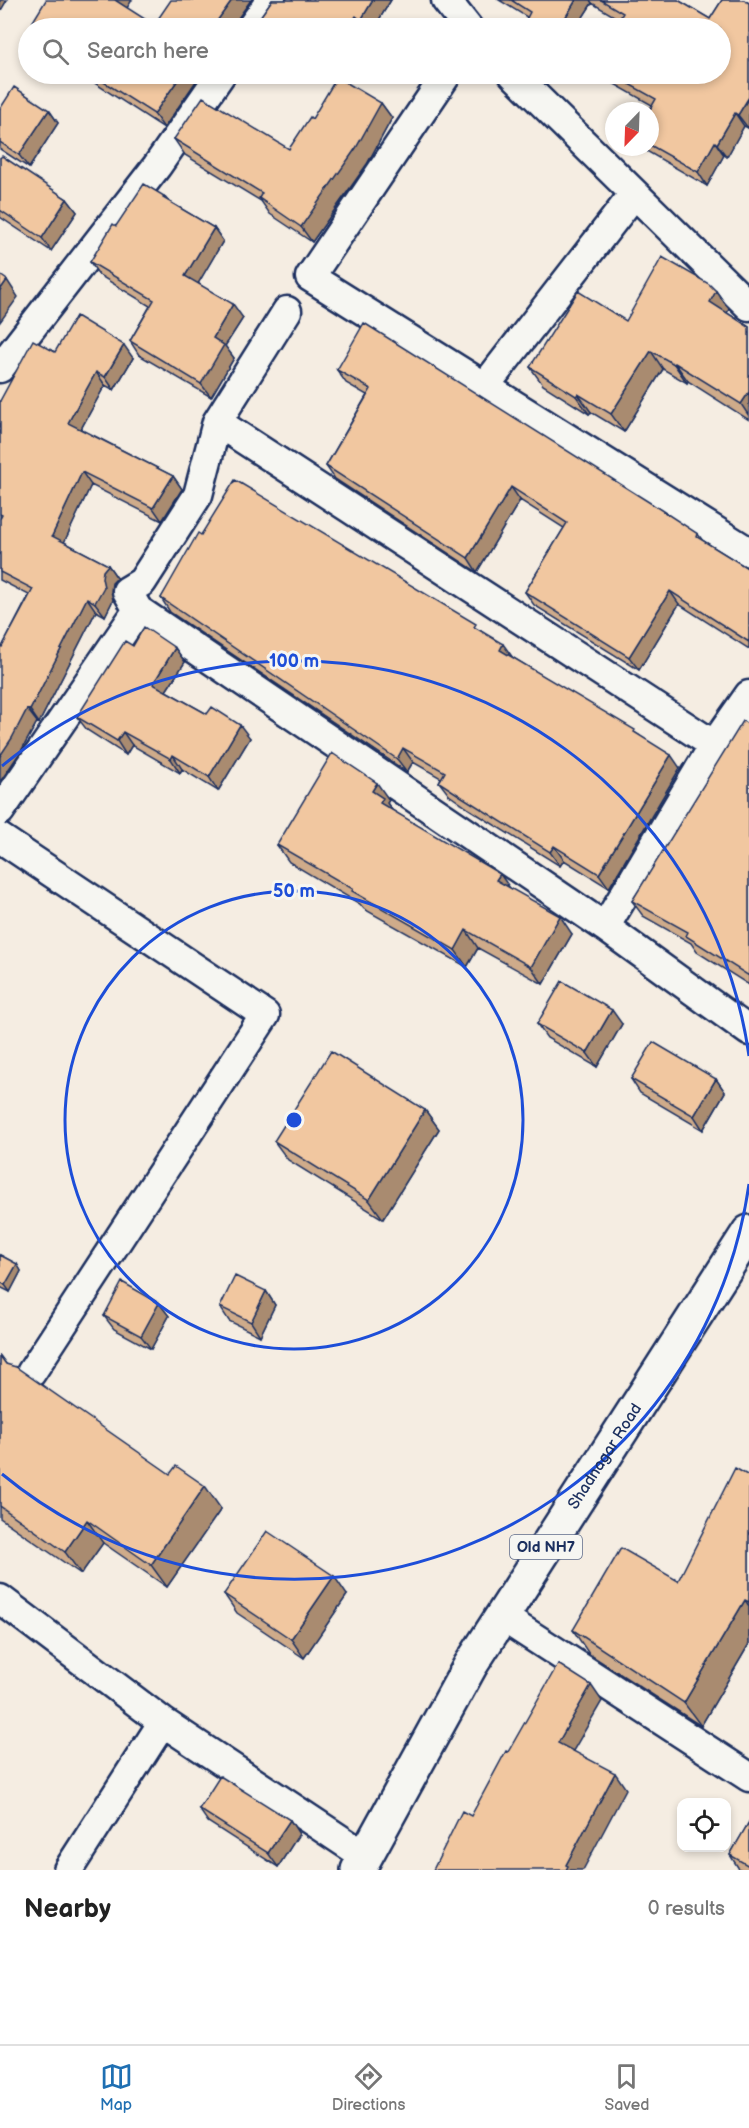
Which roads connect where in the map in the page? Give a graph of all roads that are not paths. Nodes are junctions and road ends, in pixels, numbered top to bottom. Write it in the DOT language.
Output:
graph roads {
  1 [pos="271,0"];
  2 [pos="446,0"];
  3 [pos="258,18"];
  4 [pos="460,18"];
  5 [pos="213,84"];
  6 [pos="440,84"];
  7 [pos="523,84"];
  8 [pos="634,194"];
  9 [pos="748,305"];
  10 [pos="287,311"];
  11 [pos="0,368"];
  12 [pos="485,386"];
  13 [pos="217,422"];
  14 [pos="749,552"];
  15 [pos="138,610"];
  16 [pos="749,695"];
  17 [pos="714,746"];
  18 [pos="0,811"];
  19 [pos="0,838"];
  20 [pos="605,927"];
  21 [pos="749,1031"];
  22 [pos="749,1232"];
  23 [pos="31,1373"];
  24 [pos="0,1599"];
  25 [pos="501,1616"];
  26 [pos="163,1722"];
  27 [pos="749,1777"];
  28 [pos="362,1863"];
  29 [pos="68,1870"];
  1 -- 3 [label="street"];
  2 -- 4 [label="street"];
  5 -- 11 [label="street"];
  6 -- 12 [label="street"];
  7 -- 8 [label="street"];
  8 -- 9 [label="street"];
  8 -- 12 [label="street"];
  10 -- 13 [label="street"];
  12 -- 14 [label="street"];
  13 -- 15 [label="street"];
  13 -- 17 [label="street"];
  15 -- 18 [label="street"];
  15 -- 20 [label="street"];
  16 -- 17 [label="street"];
  17 -- 20 [label="street"];
  19 -- 23 [label="street"];
  20 -- 21 [label="street"];
  22 -- 25 [label="main road, Shadnagar Road / Old NH7"];
  24 -- 26 [label="street"];
  25 -- 27 [label="street"];
  25 -- 28 [label="main road, Shadnagar Road / Old NH7"];
  26 -- 28 [label="street"];
  26 -- 29 [label="street"];
}
